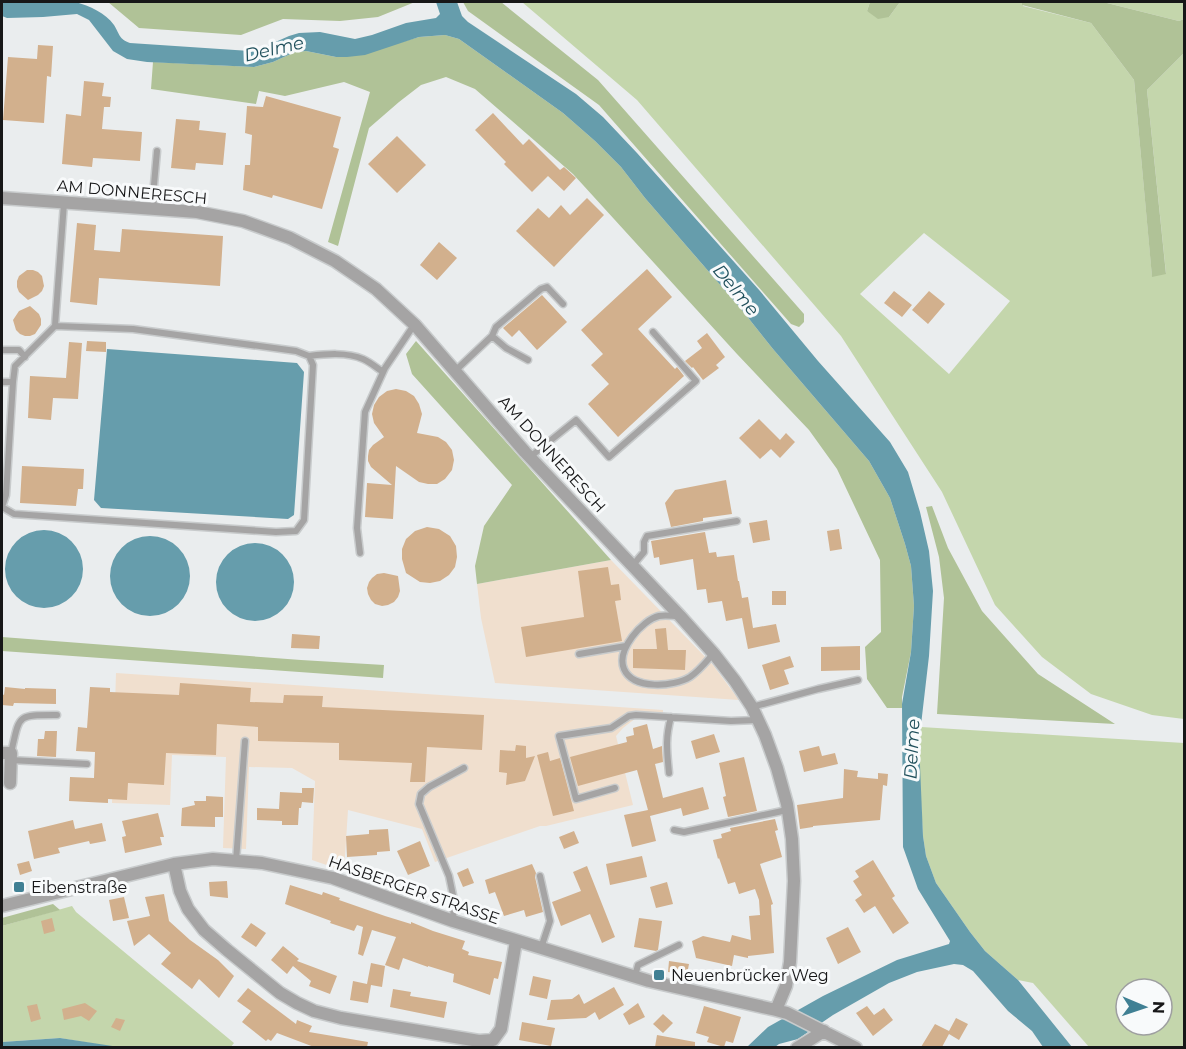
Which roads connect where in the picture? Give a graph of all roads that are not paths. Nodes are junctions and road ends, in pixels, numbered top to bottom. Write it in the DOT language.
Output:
graph roads {
  1 [pos="158,151"];
  2 [pos="2,198"];
  3 [pos="64,202"];
  4 [pos="154,208"];
  5 [pos="563,304"];
  6 [pos="415,325"];
  7 [pos="55,326"];
  8 [pos="653,332"];
  9 [pos="492,336"];
  10 [pos="2,350"];
  11 [pos="309,356"];
  12 [pos="25,357"];
  13 [pos="528,360"];
  14 [pos="455,371"];
  15 [pos="383,372"];
  16 [pos="2,382"];
  17 [pos="13,382"];
  18 [pos="530,457"];
  19 [pos="2,507"];
  20 [pos="737,521"];
  21 [pos="360,553"];
  22 [pos="632,565"];
  23 [pos="680,616"];
  24 [pos="626,646"];
  25 [pos="579,654"];
  26 [pos="714,654"];
  27 [pos="858,680"];
  28 [pos="752,707"];
  29 [pos="57,715"];
  30 [pos="671,717"];
  31 [pos="758,720"];
  32 [pos="244,741"];
  33 [pos="7,755"];
  34 [pos="87,764"];
  35 [pos="464,768"];
  36 [pos="669,773"];
  37 [pos="10,783"];
  38 [pos="615,788"];
  39 [pos="787,810"];
  40 [pos="674,830"];
  41 [pos="236,861"];
  42 [pos="174,864"];
  43 [pos="540,876"];
  44 [pos="2,906"];
  45 [pos="453,921"];
  46 [pos="516,941"];
  47 [pos="679,945"];
  48 [pos="541,949"];
  49 [pos="634,977"];
  50 [pos="782,1012"];
  51 [pos="824,1031"];
  52 [pos="797,1047"];
  53 [pos="856,1047"];
  1 -- 4 [label="lane"];
  2 -- 3 [label="street, AM DONNERESCH"];
  3 -- 4 [label="street, AM DONNERESCH"];
  3 -- 7 [label="lane"];
  4 -- 6 [label="street, AM DONNERESCH"];
  5 -- 9 [label="lane"];
  6 -- 14 [label="street, AM DONNERESCH"];
  6 -- 15 [label="lane"];
  7 -- 11 [label="lane"];
  7 -- 12 [label="lane"];
  8 -- 18 [label="lane"];
  9 -- 13 [label="lane"];
  9 -- 14 [label="lane"];
  10 -- 12 [label="lane"];
  11 -- 15 [label="lane"];
  11 -- 19 [label="lane"];
  12 -- 17 [label="lane"];
  14 -- 18 [label="street, AM DONNERESCH"];
  15 -- 21 [label="lane"];
  16 -- 17 [label="lane"];
  17 -- 19 [label="lane"];
  18 -- 22 [label="street, AM DONNERESCH"];
  20 -- 22 [label="lane"];
  22 -- 23 [label="street, AM DONNERESCH"];
  23 -- 24 [label="lane"];
  23 -- 26 [label="street, AM DONNERESCH"];
  24 -- 25 [label="lane"];
  24 -- 26 [label="lane"];
  26 -- 28 [label="street, AM DONNERESCH"];
  27 -- 28 [label="lane"];
  28 -- 31 [label="street, AM DONNERESCH"];
  29 -- 33 [label="lane"];
  30 -- 31 [label="lane"];
  30 -- 36 [label="lane"];
  30 -- 38 [label="lane"];
  31 -- 39 [label="street, AM DONNERESCH"];
  32 -- 41 [label="lane"];
  33 -- 34 [label="lane"];
  33 -- 37 [label="street"];
  35 -- 45 [label="lane"];
  39 -- 40 [label="lane"];
  39 -- 50 [label="street, AM DONNERESCH"];
  41 -- 42 [label="street, HASBERGER STRASSE"];
  41 -- 45 [label="street, HASBERGER STRASSE"];
  42 -- 44 [label="street, HASBERGER STRASSE"];
  42 -- 46 [label="street"];
  43 -- 48 [label="lane"];
  45 -- 46 [label="street, HASBERGER STRASSE"];
  46 -- 48 [label="street, HASBERGER STRASSE"];
  47 -- 49 [label="lane"];
  48 -- 49 [label="street, HASBERGER STRASSE"];
  49 -- 50 [label="street, HASBERGER STRASSE"];
  50 -- 51 [label="street, HASBERGER STRASSE"];
  51 -- 52 [label="street"];
  51 -- 53 [label="street, HASBERGER STRASSE"];
}
